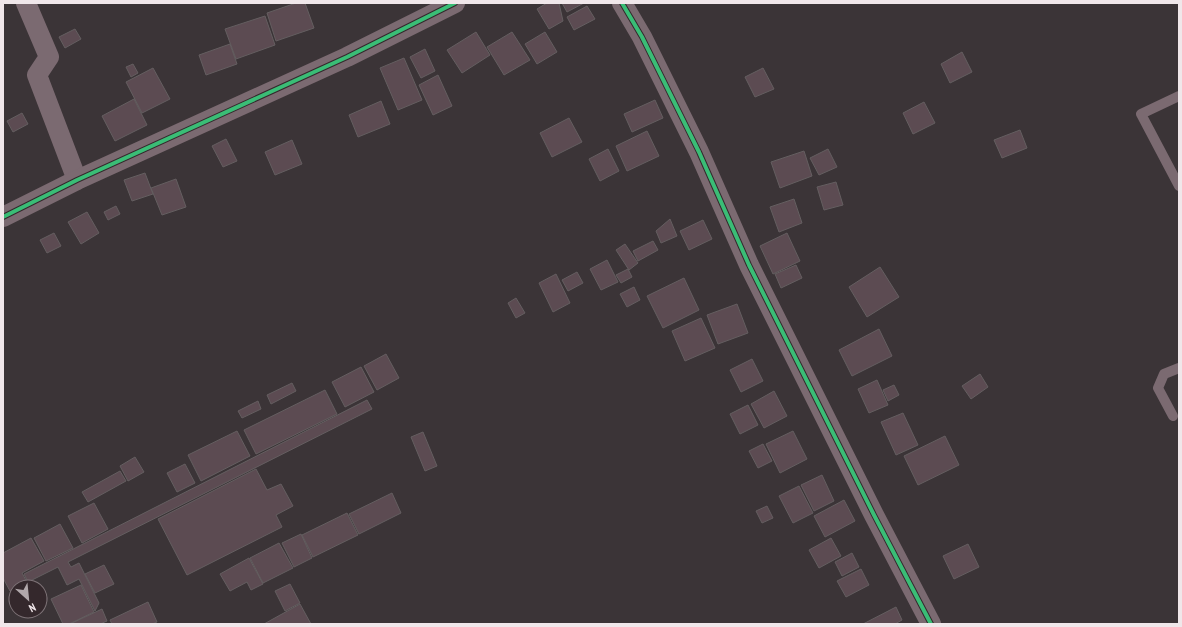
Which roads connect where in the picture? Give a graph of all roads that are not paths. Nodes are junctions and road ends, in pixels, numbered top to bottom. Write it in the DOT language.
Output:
graph roads {
  1 [pos="26,3"];
  2 [pos="455,3"];
  3 [pos="622,3"];
  4 [pos="1179,96"];
  5 [pos="77,180"];
  6 [pos="1179,186"];
  7 [pos="3,217"];
  8 [pos="1179,368"];
  9 [pos="1173,416"];
  10 [pos="931,624"];
  1 -- 5 [label="street"];
  2 -- 5 [label="street"];
  3 -- 10 [label="street"];
  4 -- 6 [label="lane"];
  5 -- 7 [label="street"];
  8 -- 9 [label="lane"];
}
